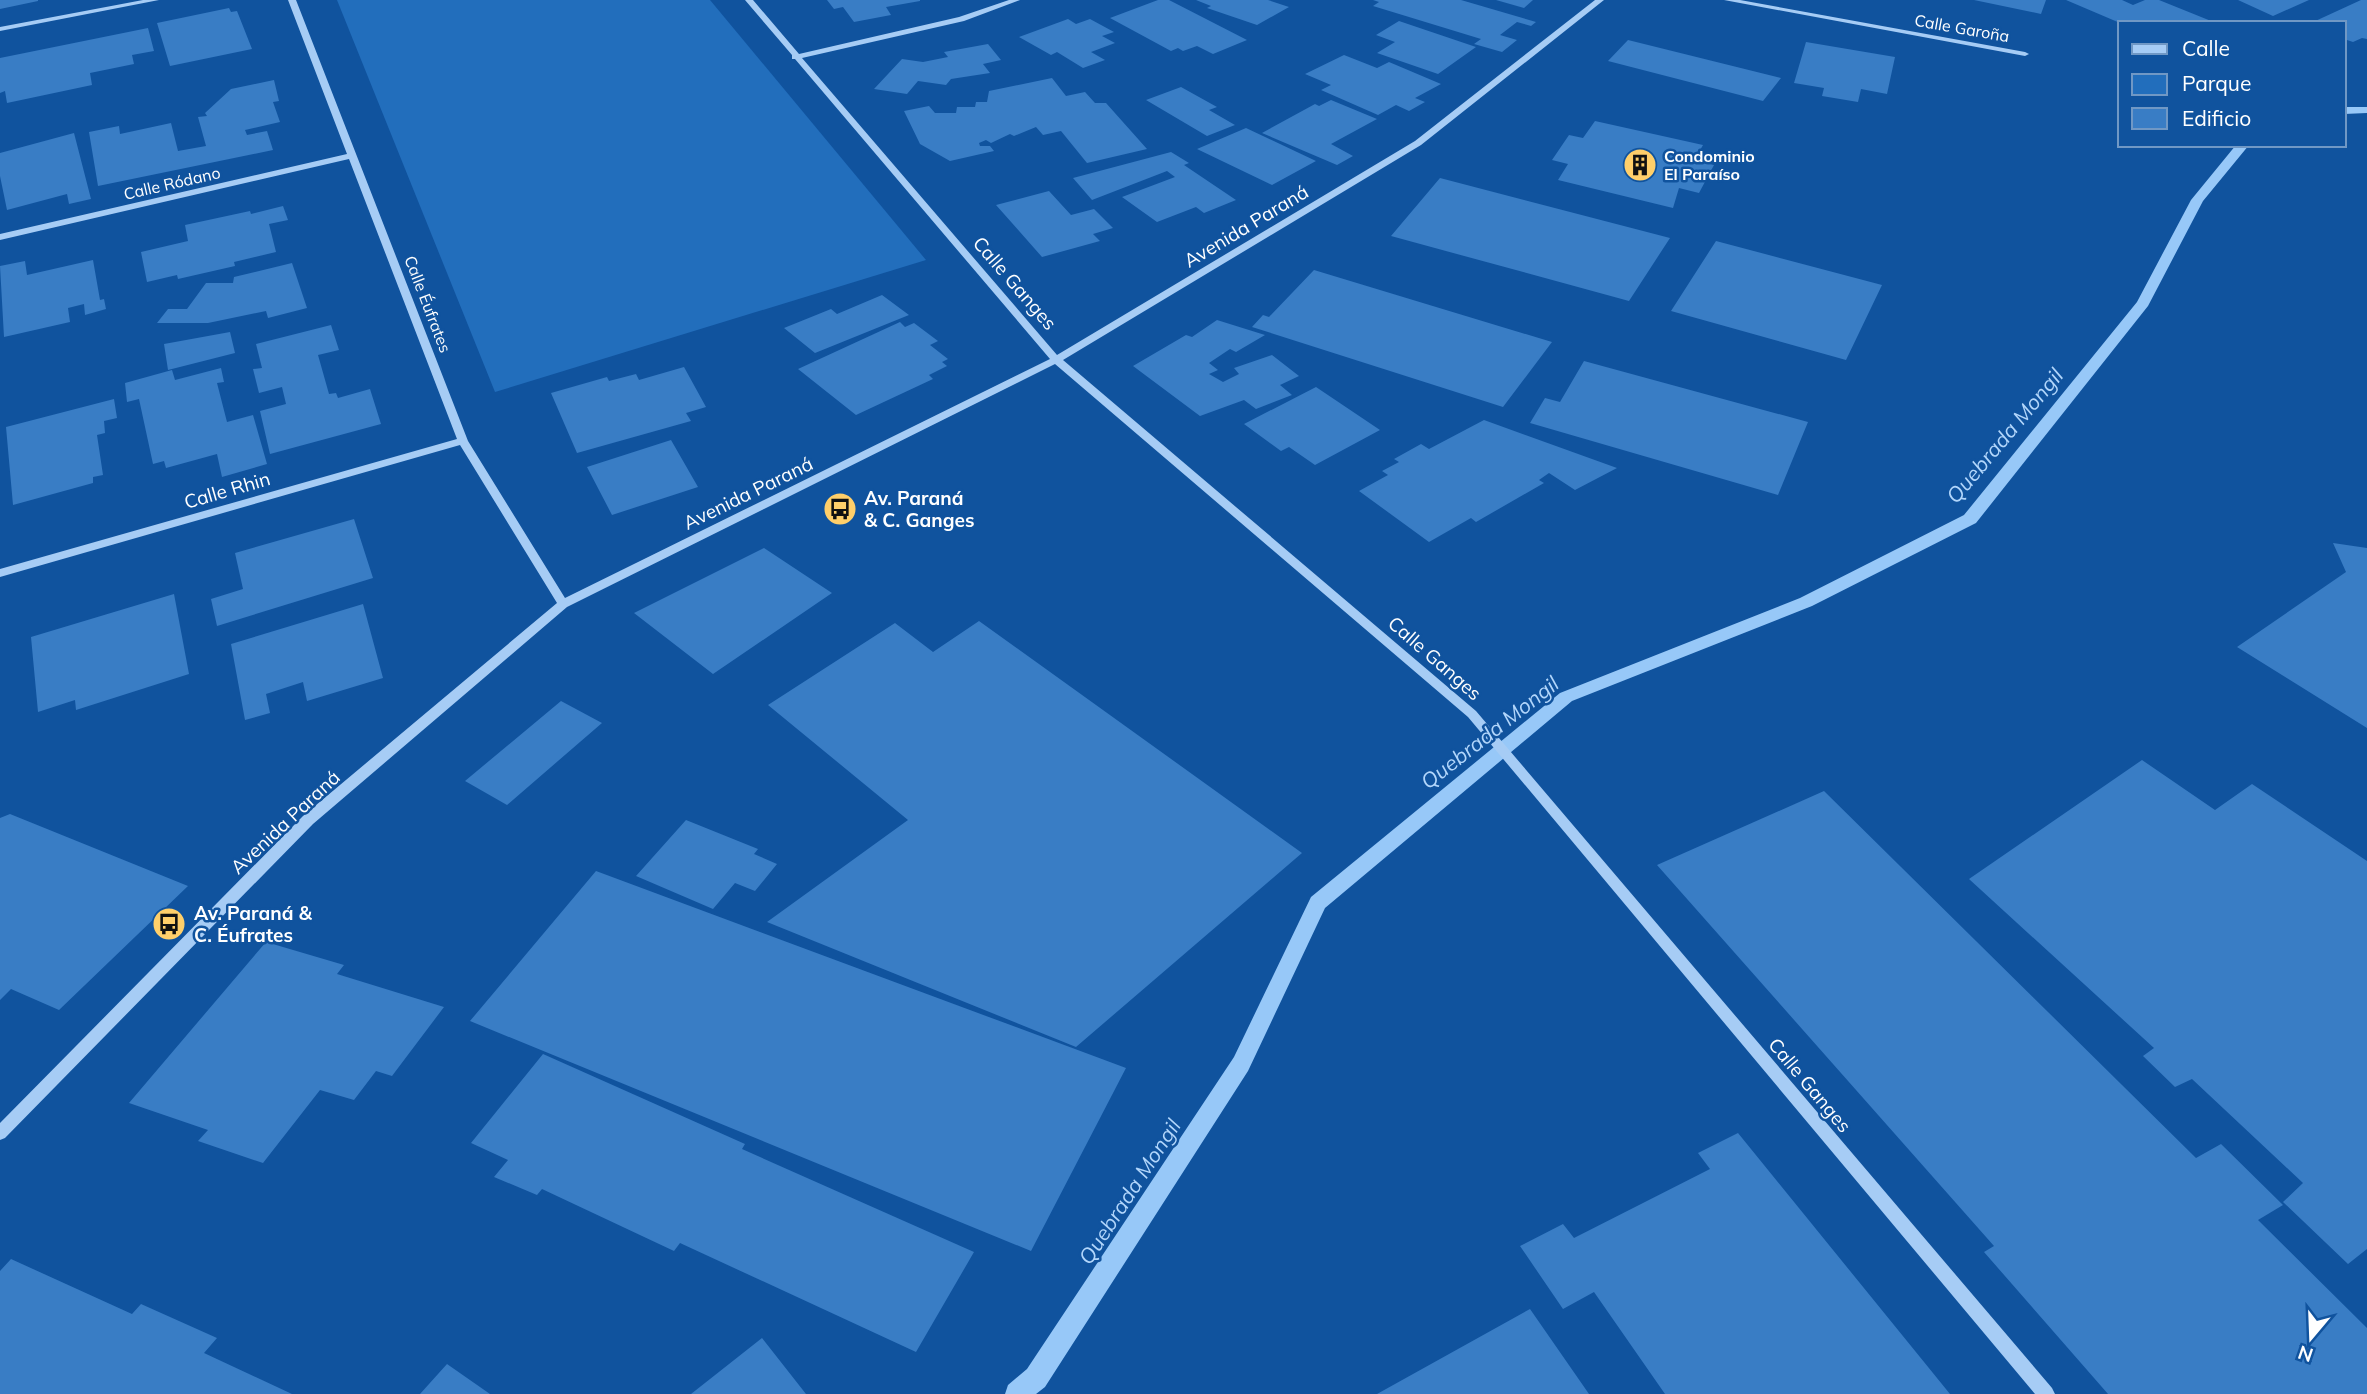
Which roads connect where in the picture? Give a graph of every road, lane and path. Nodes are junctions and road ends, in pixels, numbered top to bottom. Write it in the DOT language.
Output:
graph roads {
  1 [pos="155,0"];
  2 [pos="292,0"];
  3 [pos="749,0"];
  4 [pos="1016,0"];
  5 [pos="1600,0"];
  6 [pos="1728,0"];
  7 [pos="0,29"];
  8 [pos="2025,54"];
  9 [pos="795,57"];
  10 [pos="350,156"];
  11 [pos="0,237"];
  12 [pos="1056,360"];
  13 [pos="463,441"];
  14 [pos="0,573"];
  15 [pos="563,604"];
  16 [pos="0,1133"];
  17 [pos="2046,1394"];
  1 -- 7 [label="street"];
  2 -- 10 [label="street, Calle Éufrates"];
  3 -- 9 [label="street, Calle Ganges"];
  4 -- 9 [label="street"];
  5 -- 12 [label="street, Avenida Paraná"];
  6 -- 8 [label="street, Calle Garoña"];
  9 -- 12 [label="street, Calle Ganges"];
  10 -- 11 [label="street, Calle Ródano"];
  10 -- 13 [label="street, Calle Éufrates"];
  12 -- 15 [label="street, Avenida Paraná"];
  12 -- 17 [label="street, Calle Ganges"];
  13 -- 14 [label="street, Calle Rhin"];
  13 -- 15 [label="street, Calle Éufrates"];
  15 -- 16 [label="street, Avenida Paraná"];
}
